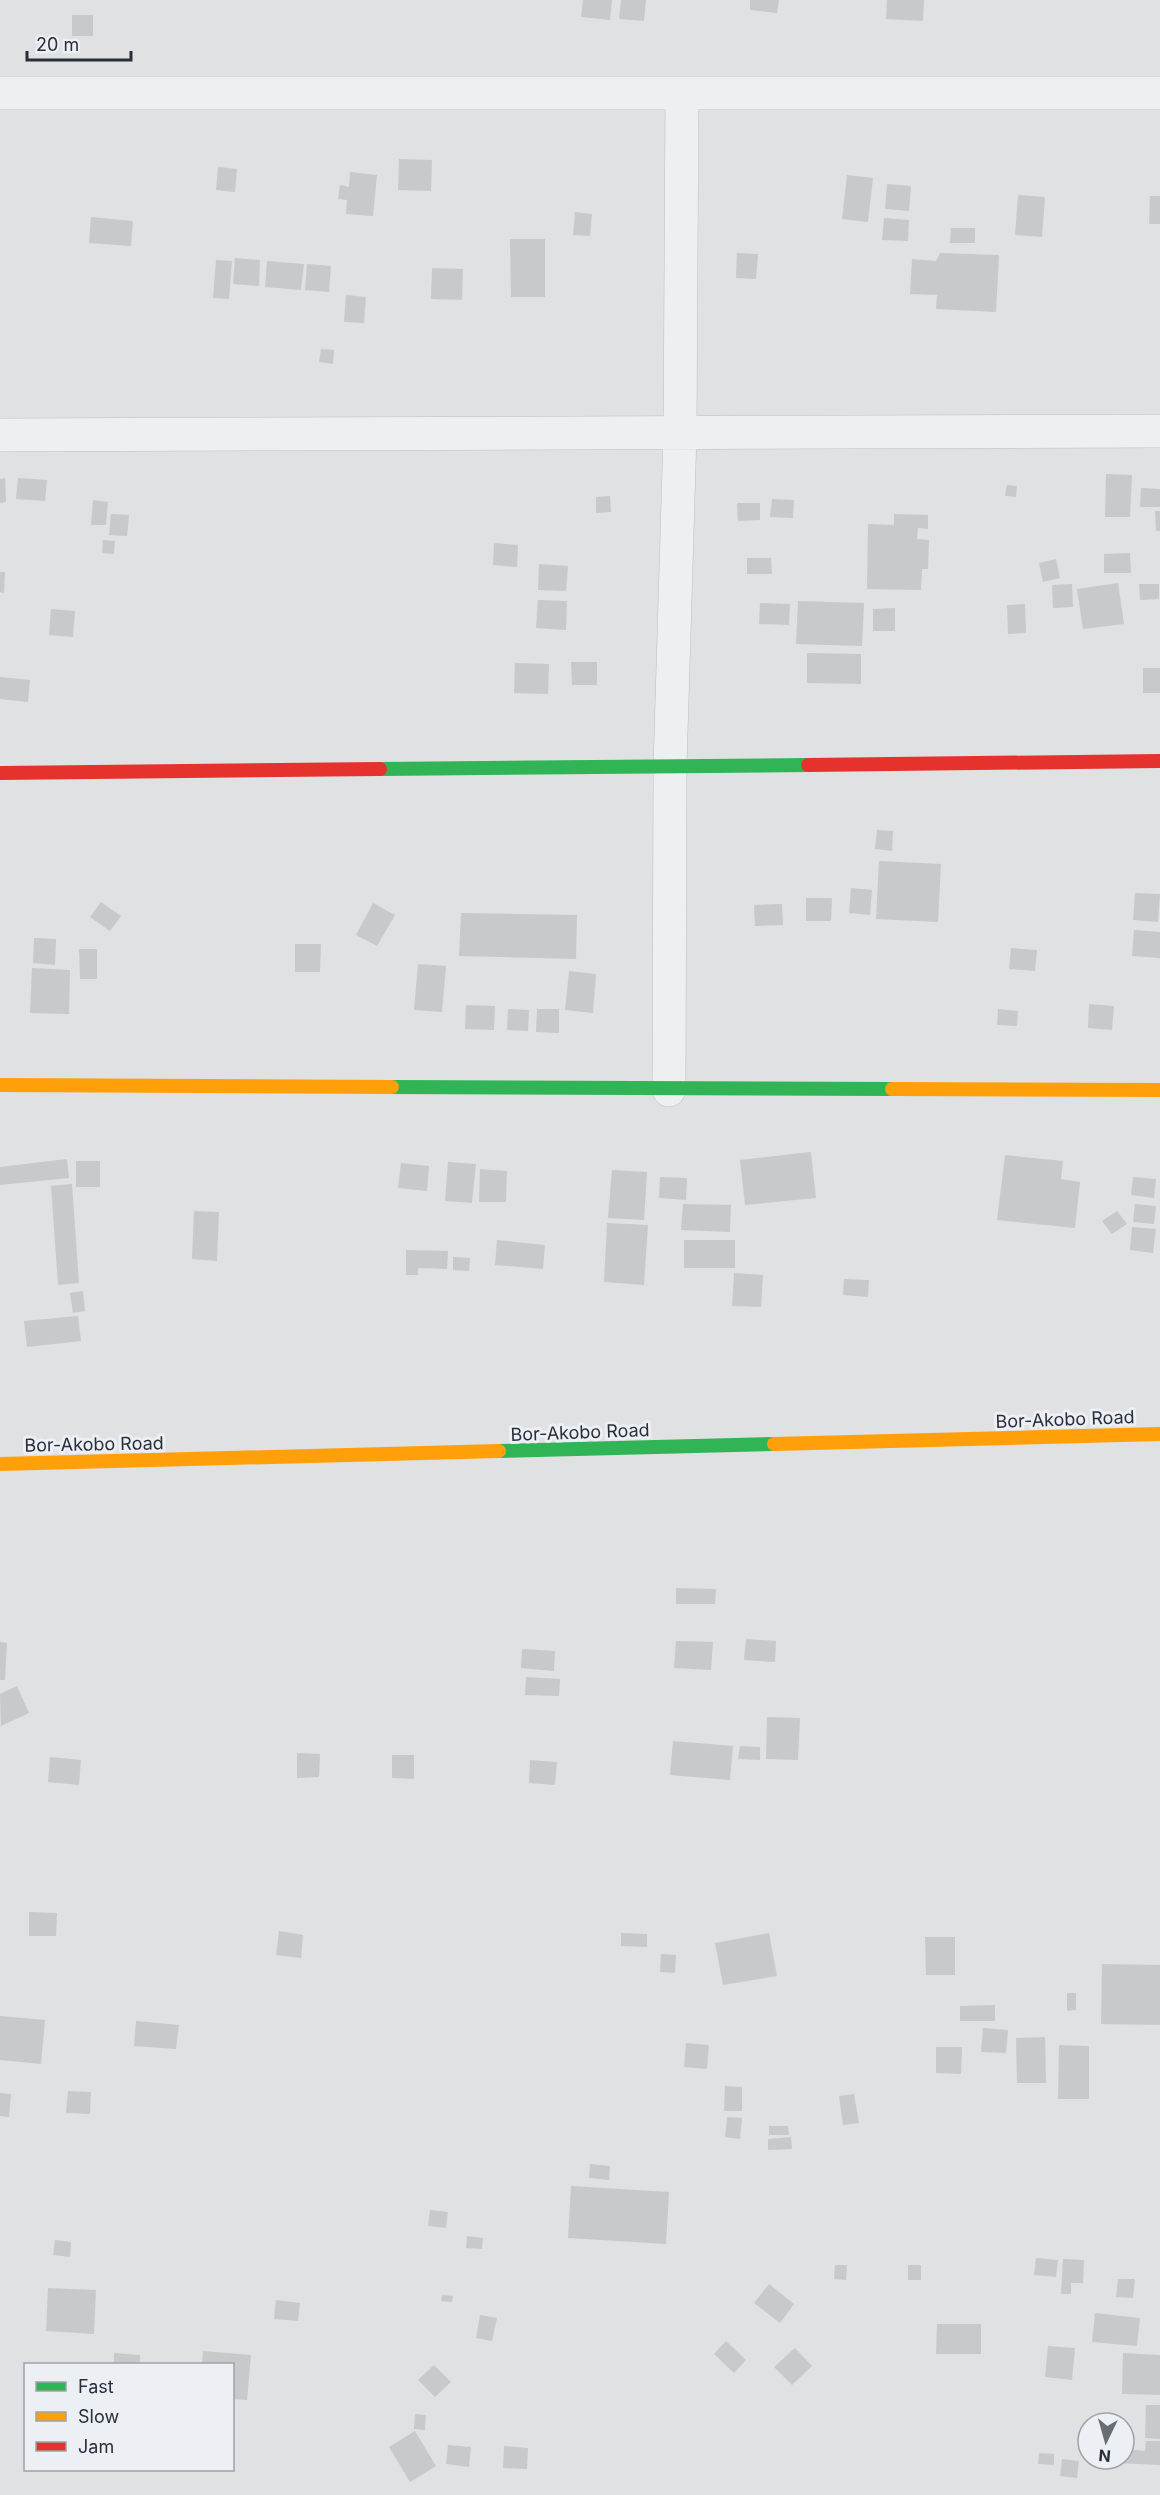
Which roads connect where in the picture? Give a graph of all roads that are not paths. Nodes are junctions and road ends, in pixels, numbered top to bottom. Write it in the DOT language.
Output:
graph roads {
  1 [pos="0,93"];
  2 [pos="682,93"];
  3 [pos="1160,93"];
  4 [pos="1160,431"];
  5 [pos="680,434"];
  6 [pos="0,435"];
  7 [pos="1160,761"];
  8 [pos="670,767"];
  9 [pos="0,773"];
  10 [pos="0,1085"];
  11 [pos="669,1090"];
  12 [pos="1160,1090"];
  13 [pos="1160,1434"];
  14 [pos="0,1464"];
  1 -- 2 [label="street"];
  2 -- 3 [label="street"];
  2 -- 5 [label="street"];
  4 -- 5 [label="street"];
  5 -- 6 [label="street"];
  5 -- 8 [label="street"];
  7 -- 8 [label="street"];
  8 -- 9 [label="street"];
  8 -- 11 [label="street"];
  10 -- 11 [label="street"];
  11 -- 12 [label="street"];
  13 -- 14 [label="street, Bor-Akobo Road"];
}
